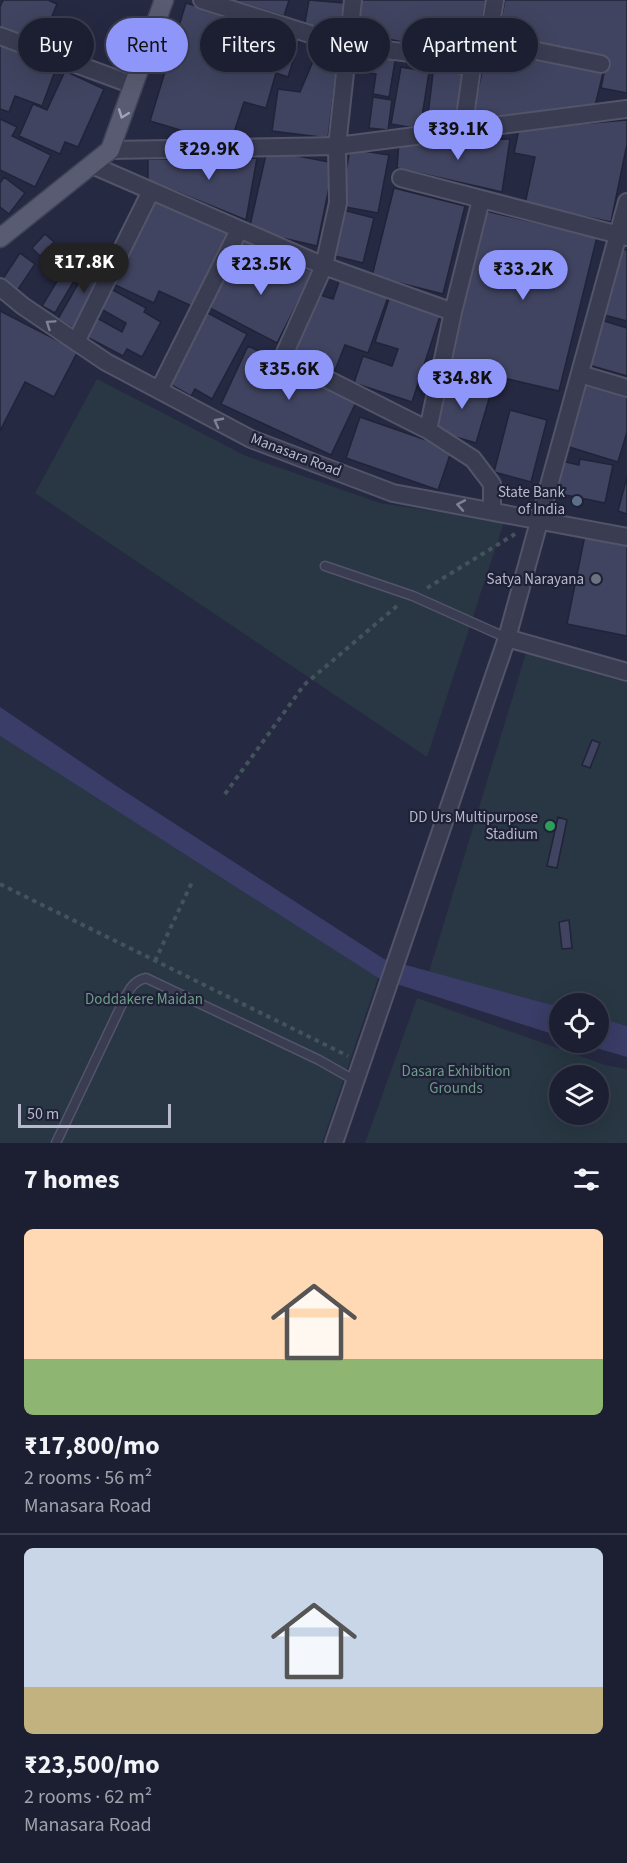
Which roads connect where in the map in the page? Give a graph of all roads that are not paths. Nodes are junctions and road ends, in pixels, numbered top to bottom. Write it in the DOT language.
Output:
graph roads {
  1 [pos="164,0"];
  2 [pos="202,0"];
  3 [pos="353,0"];
  4 [pos="495,0"];
  5 [pos="351,18"];
  6 [pos="492,18"];
  7 [pos="308,33"];
  8 [pos="0,36"];
  9 [pos="538,51"];
  10 [pos="601,64"];
  11 [pos="345,72"];
  12 [pos="471,72"];
  13 [pos="133,85"];
  14 [pos="627,109"];
  15 [pos="463,130"];
  16 [pos="337,146"];
  17 [pos="110,150"];
  18 [pos="92,165"];
  19 [pos="401,178"];
  20 [pos="151,191"];
  21 [pos="481,200"];
  22 [pos="627,202"];
  23 [pos="4,229"];
  24 [pos="239,230"];
  25 [pos="623,236"];
  26 [pos="324,266"];
  27 [pos="0,286"];
  28 [pos="453,312"];
  29 [pos="76,342"];
  30 [pos="580,374"];
  31 [pos="627,388"];
  32 [pos="159,390"];
  33 [pos="428,430"];
  34 [pos="492,510"];
  35 [pos="539,519"];
  36 [pos="627,537"];
  37 [pos="325,566"];
  38 [pos="507,638"];
  39 [pos="627,672"];
  40 [pos="356,1081"];
  41 [pos="56,1143"];
  42 [pos="334,1143"];
  1 -- 13 [label="main road"];
  2 -- 7 [label="street"];
  3 -- 5 [label="street"];
  4 -- 6 [label="street"];
  8 -- 13 [label="street"];
  9 -- 10 [label="street"];
  11 -- 16 [label="street"];
  12 -- 15 [label="street"];
  13 -- 17 [label="main road, one-way"];
  14 -- 15 [label="street"];
  15 -- 16 [label="street"];
  16 -- 17 [label="street"];
  16 -- 26 [label="street"];
  17 -- 18 [label="main road"];
  18 -- 20 [label="street"];
  18 -- 23 [label="main road"];
  19 -- 21 [label="street"];
  20 -- 24 [label="street"];
  20 -- 29 [label="street"];
  21 -- 25 [label="street"];
  21 -- 28 [label="street"];
  22 -- 25 [label="street"];
  24 -- 26 [label="street"];
  24 -- 32 [label="street"];
  25 -- 30 [label="street"];
  26 -- 28 [label="street"];
  26 -- 33 [label="street"];
  29 -- 27 [label="street, Manasara Road, one-way"];
  28 -- 33 [label="street"];
  29 -- 32 [label="street, Manasara Road"];
  30 -- 31 [label="street"];
  30 -- 35 [label="street"];
  34 -- 32 [label="street, Manasara Road, one-way"];
  33 -- 34 [label="street"];
  34 -- 35 [label="street, Manasara Road"];
  35 -- 36 [label="street, Manasara Road"];
  35 -- 38 [label="street"];
  37 -- 38 [label="lane"];
  38 -- 39 [label="street"];
  38 -- 40 [label="street"];
  40 -- 41 [label="lane"];
  40 -- 42 [label="street"];
}
